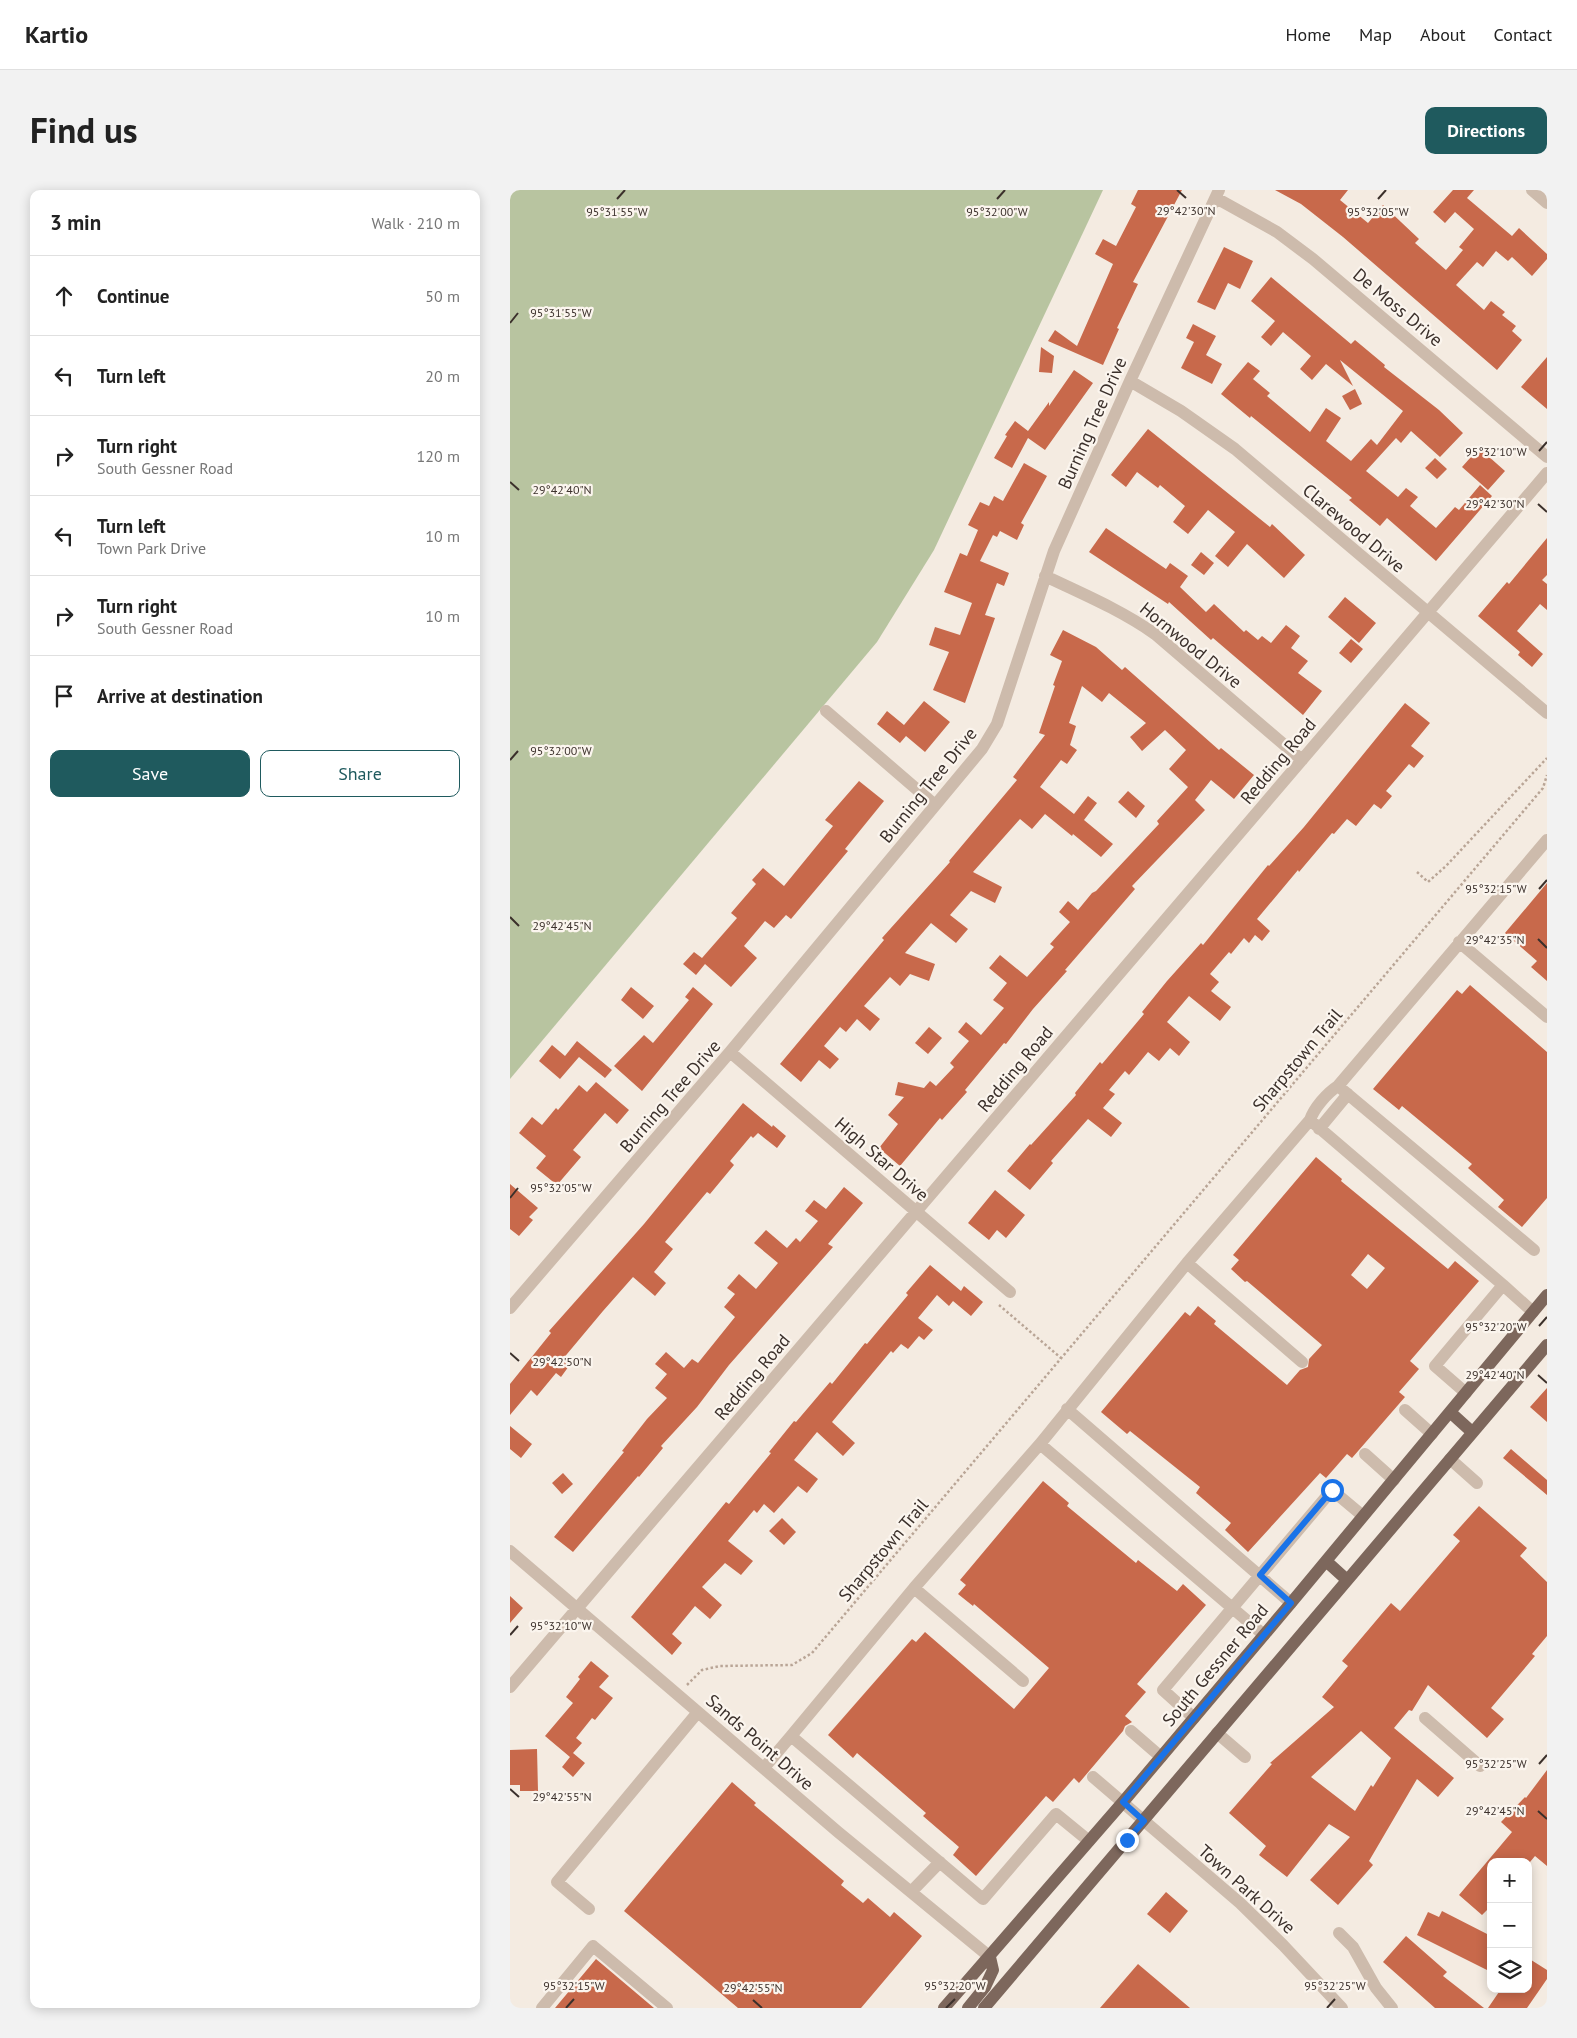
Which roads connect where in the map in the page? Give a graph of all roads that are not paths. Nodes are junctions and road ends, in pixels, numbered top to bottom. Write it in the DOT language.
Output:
graph roads {
  1 [pos="1532,190"];
  2 [pos="1217,194"];
  3 [pos="1547,203"];
  4 [pos="1130,381"];
  5 [pos="1547,457"];
  6 [pos="1547,473"];
  7 [pos="1045,576"];
  8 [pos="1427,613"];
  9 [pos="826,711"];
  10 [pos="1547,713"];
  11 [pos="1302,760"];
  12 [pos="935,805"];
  13 [pos="1547,840"];
  14 [pos="1459,942"];
  15 [pos="1547,1017"];
  16 [pos="730,1052"];
  17 [pos="1338,1086"];
  18 [pos="1348,1094"];
  19 [pos="1315,1124"];
  20 [pos="916,1212"];
  21 [pos="1534,1250"];
  22 [pos="1187,1264"];
  23 [pos="1503,1285"];
  24 [pos="1010,1292"];
  25 [pos="1547,1295"];
  26 [pos="510,1308"];
  27 [pos="1533,1312"];
  28 [pos="1547,1345"];
  29 [pos="1302,1362"];
  30 [pos="1466,1393"];
  31 [pos="1067,1409"];
  32 [pos="1405,1410"];
  33 [pos="1450,1412"];
  34 [pos="1472,1432"];
  35 [pos="1432,1434"];
  36 [pos="1040,1444"];
  37 [pos="1365,1454"];
  38 [pos="1450,1459"];
  39 [pos="1394,1480"];
  40 [pos="1477,1483"];
  41 [pos="1364,1516"];
  42 [pos="510,1551"];
  43 [pos="1326,1561"];
  44 [pos="1260,1575"];
  45 [pos="1347,1580"];
  46 [pos="914,1588"];
  47 [pos="1291,1603"];
  48 [pos="578,1608"];
  49 [pos="1232,1608"];
  50 [pos="1264,1635"];
  51 [pos="1023,1681"];
  52 [pos="510,1688"];
  53 [pos="698,1712"];
  54 [pos="1194,1718"];
  55 [pos="1425,1718"];
  56 [pos="1131,1731"];
  57 [pos="1217,1733"];
  58 [pos="791,1736"];
  59 [pos="1161,1757"];
  60 [pos="1246,1757"];
  61 [pos="1480,1766"];
  62 [pos="764,1768"];
  63 [pos="1093,1777"];
  64 [pos="1123,1802"];
  65 [pos="1144,1821"];
  66 [pos="1089,1841"];
  67 [pos="940,1862"];
  68 [pos="911,1892"];
  69 [pos="589,1909"];
  70 [pos="1339,1933"];
  71 [pos="990,1957"];
  72 [pos="542,2008"];
  73 [pos="667,2008"];
  74 [pos="944,2008"];
  75 [pos="968,2008"];
  76 [pos="984,2008"];
  77 [pos="1342,2008"];
  78 [pos="1392,2008"];
  1 -- 3 [label="street"];
  2 -- 4 [label="street, Burning Tree Drive"];
  2 -- 5 [label="street, De Moss Drive"];
  4 -- 7 [label="street, Burning Tree Drive"];
  4 -- 8 [label="street, Clarewood Drive"];
  6 -- 8 [label="street, Redding Road"];
  7 -- 11 [label="street, Hornwood Drive"];
  7 -- 12 [label="street, Burning Tree Drive"];
  8 -- 10 [label="street, Clarewood Drive"];
  8 -- 11 [label="street, Redding Road"];
  9 -- 12 [label="street"];
  11 -- 20 [label="street, Redding Road"];
  12 -- 16 [label="street, Burning Tree Drive"];
  13 -- 14 [label="street"];
  14 -- 15 [label="street"];
  14 -- 17 [label="street"];
  16 -- 20 [label="street, High Star Drive"];
  16 -- 26 [label="street, Burning Tree Drive"];
  17 -- 18 [label="street"];
  17 -- 19 [label="street"];
  18 -- 19 [label="street"];
  18 -- 21 [label="street"];
  19 -- 22 [label="street"];
  19 -- 23 [label="street"];
  20 -- 24 [label="street, High Star Drive"];
  20 -- 48 [label="street, Redding Road"];
  22 -- 29 [label="street"];
  22 -- 31 [label="street"];
  23 -- 27 [label="street"];
  23 -- 30 [label="street"];
  25 -- 27 [label="main road, South Gessner Road"];
  27 -- 30 [label="main road, South Gessner Road"];
  28 -- 34 [label="main road"];
  30 -- 33 [label="main road, South Gessner Road"];
  31 -- 36 [label="street"];
  31 -- 44 [label="street"];
  32 -- 35 [label="street"];
  33 -- 34 [label="main road"];
  33 -- 35 [label="main road, South Gessner Road"];
  34 -- 38 [label="main road"];
  35 -- 39 [label="main road, South Gessner Road"];
  36 -- 46 [label="street"];
  36 -- 49 [label="street"];
  37 -- 39 [label="street"];
  38 -- 40 [label="street"];
  38 -- 45 [label="main road"];
  39 -- 41 [label="main road, South Gessner Road"];
  41 -- 43 [label="main road, South Gessner Road"];
  41 -- 44 [label="street"];
  42 -- 48 [label="street, Sands Point Drive"];
  43 -- 45 [label="main road"];
  43 -- 47 [label="main road, South Gessner Road"];
  44 -- 47 [label="street"];
  44 -- 49 [label="street"];
  45 -- 57 [label="main road"];
  46 -- 51 [label="street"];
  46 -- 58 [label="street"];
  47 -- 50 [label="main road, South Gessner Road"];
  48 -- 52 [label="street, Redding Road"];
  48 -- 53 [label="street, Sands Point Drive"];
  49 -- 50 [label="street"];
  49 -- 54 [label="street"];
  50 -- 54 [label="main road, South Gessner Road"];
  53 -- 62 [label="street, Sands Point Drive"];
  53 -- 69 [label="street"];
  54 -- 59 [label="main road, South Gessner Road"];
  55 -- 61 [label="street"];
  56 -- 59 [label="street"];
  57 -- 60 [label="street"];
  57 -- 65 [label="main road"];
  58 -- 62 [label="street"];
  58 -- 67 [label="street"];
  59 -- 64 [label="main road, South Gessner Road"];
  62 -- 68 [label="street, Sands Point Drive"];
  63 -- 64 [label="street, Town Park Drive"];
  64 -- 65 [label="street, Town Park Drive"];
  64 -- 66 [label="main road, South Gessner Road"];
  65 -- 76 [label="main road"];
  65 -- 77 [label="street, Town Park Drive"];
  66 -- 67 [label="street"];
  66 -- 71 [label="main road, South Gessner Road"];
  67 -- 68 [label="street"];
  68 -- 71 [label="street, Sands Point Drive"];
  70 -- 78 [label="street"];
  71 -- 74 [label="main road, South Gessner Road"];
  71 -- 75 [label="main road"];
  72 -- 73 [label="street"];
}
